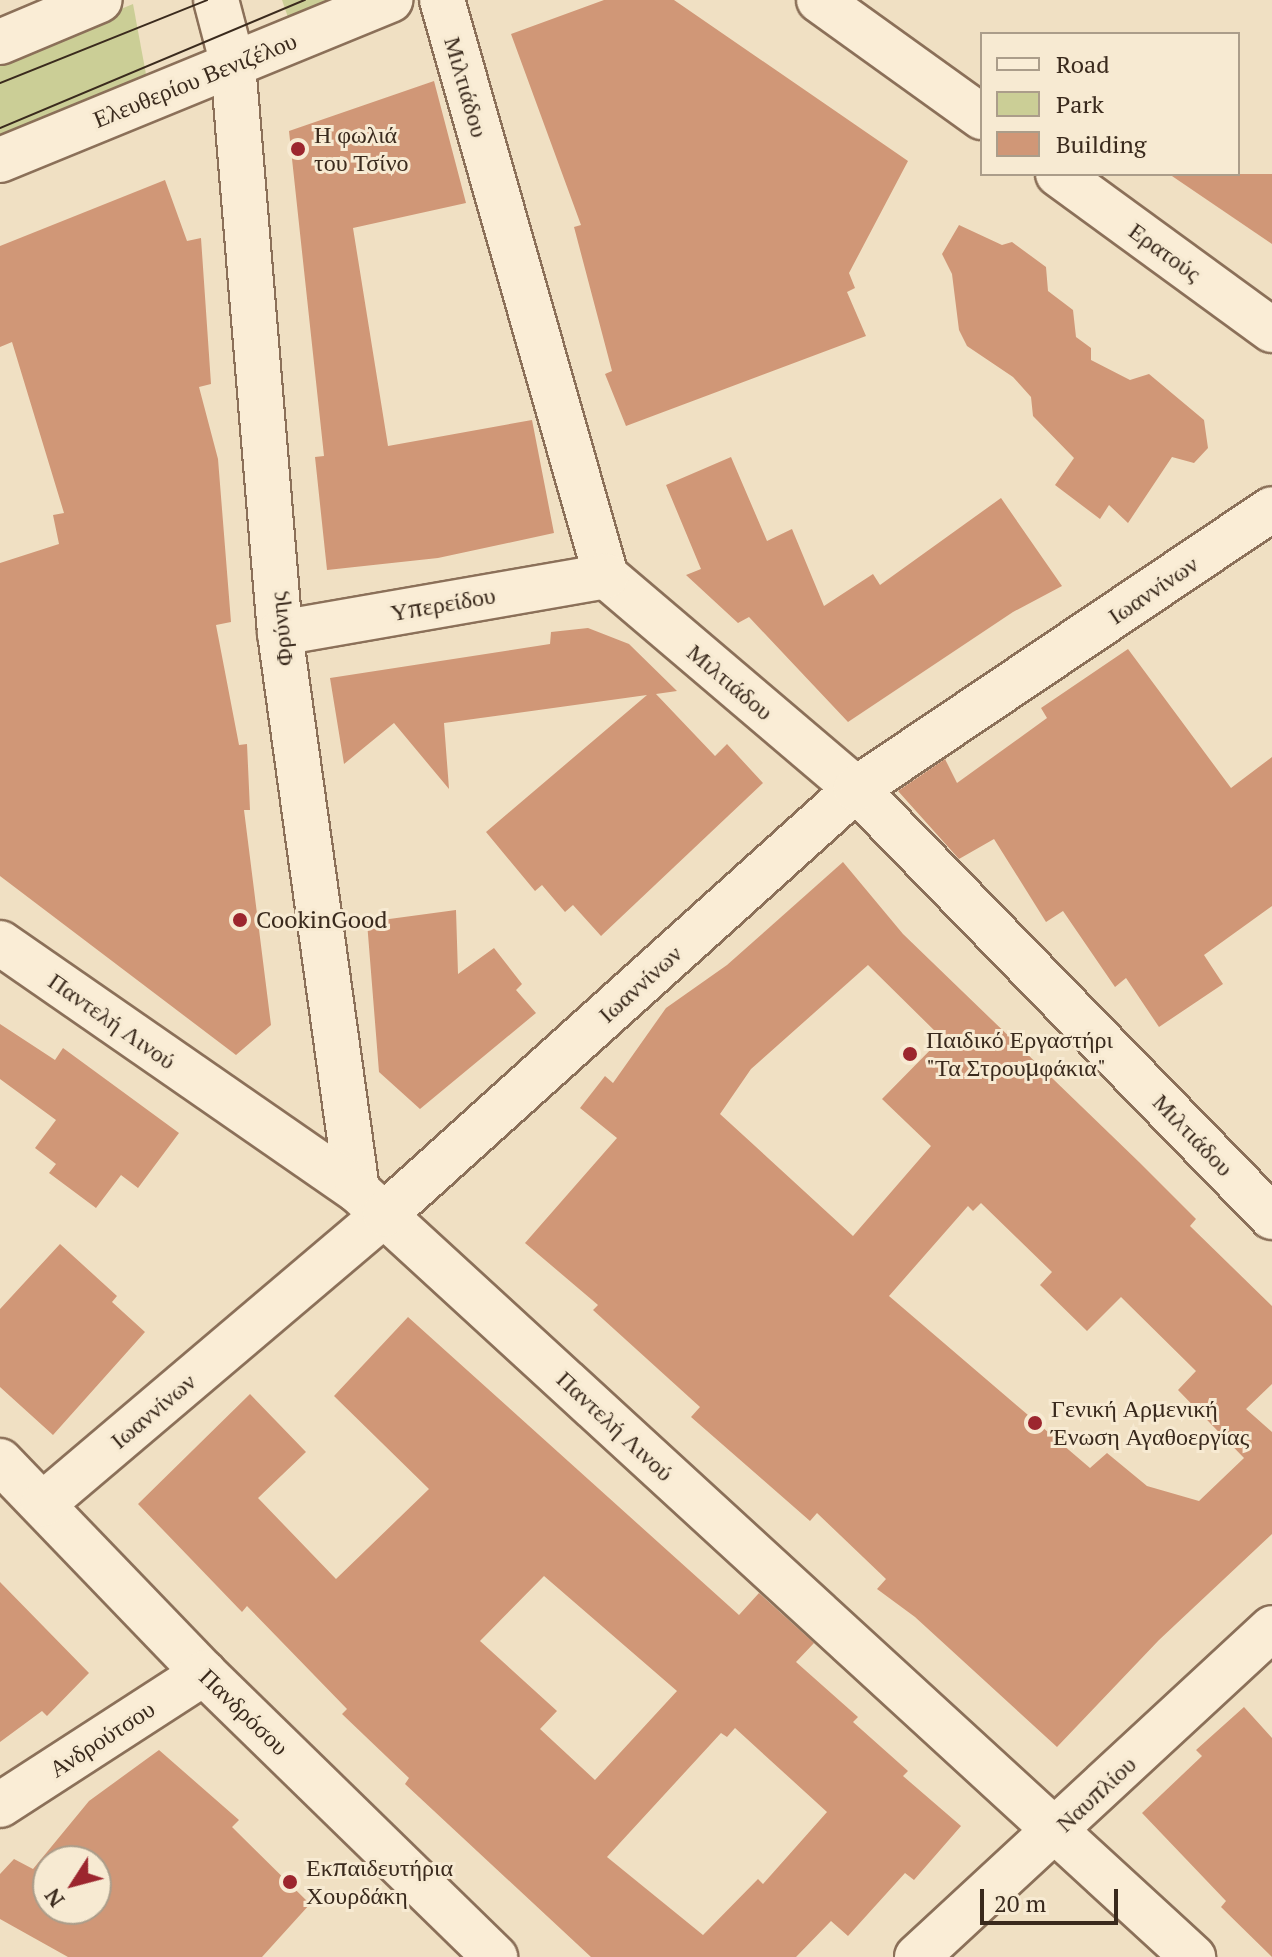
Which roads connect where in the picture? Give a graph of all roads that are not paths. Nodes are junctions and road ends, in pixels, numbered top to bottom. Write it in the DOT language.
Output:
graph roads {
  1 [pos="100,0"];
  2 [pos="216,0"];
  3 [pos="390,0"];
  4 [pos="442,0"];
  5 [pos="819,0"];
  6 [pos="0,42"];
  7 [pos="233,65"];
  8 [pos="980,116"];
  9 [pos="0,160"];
  10 [pos="1061,176"];
  11 [pos="1272,330"];
  12 [pos="1272,509"];
  13 [pos="606,576"];
  14 [pos="280,633"];
  15 [pos="856,789"];
  16 [pos="0,943"];
  17 [pos="371,1202"];
  18 [pos="1272,1217"];
  19 [pos="0,1461"];
  20 [pos="43,1504"];
  21 [pos="1272,1628"];
  22 [pos="204,1673"];
  23 [pos="0,1805"];
  24 [pos="1056,1831"];
  25 [pos="495,1957"];
  26 [pos="917,1957"];
  27 [pos="1193,1957"];
  1 -- 6 [label="street"];
  2 -- 7 [label="street, Φρύνης"];
  3 -- 7 [label="street, Ελευθερίου Βενιζέλου"];
  4 -- 13 [label="street, Μιλτιάδου"];
  5 -- 8 [label="street"];
  7 -- 9 [label="street, Ελευθερίου Βενιζέλου"];
  7 -- 14 [label="street, Φρύνης"];
  10 -- 11 [label="street, Ερατούς"];
  12 -- 15 [label="street, Ιωαννίνων"];
  13 -- 14 [label="street, Υπερείδου"];
  13 -- 15 [label="street, Μιλτιάδου"];
  14 -- 17 [label="street, Φρύνης"];
  15 -- 17 [label="street, Ιωαννίνων"];
  15 -- 18 [label="street, Μιλτιάδου"];
  16 -- 17 [label="street, Παντελή Λινού"];
  17 -- 20 [label="street, Ιωαννίνων"];
  17 -- 24 [label="street, Παντελή Λινού"];
  19 -- 20 [label="street, Πανδρόσου"];
  20 -- 22 [label="street, Πανδρόσου"];
  21 -- 24 [label="street, Ναυπλίου"];
  22 -- 23 [label="street, Ανδρούτσου"];
  22 -- 25 [label="street, Πανδρόσου"];
  24 -- 26 [label="street, Ναυπλίου"];
  24 -- 27 [label="street, Παντελή Λινού"];
}
